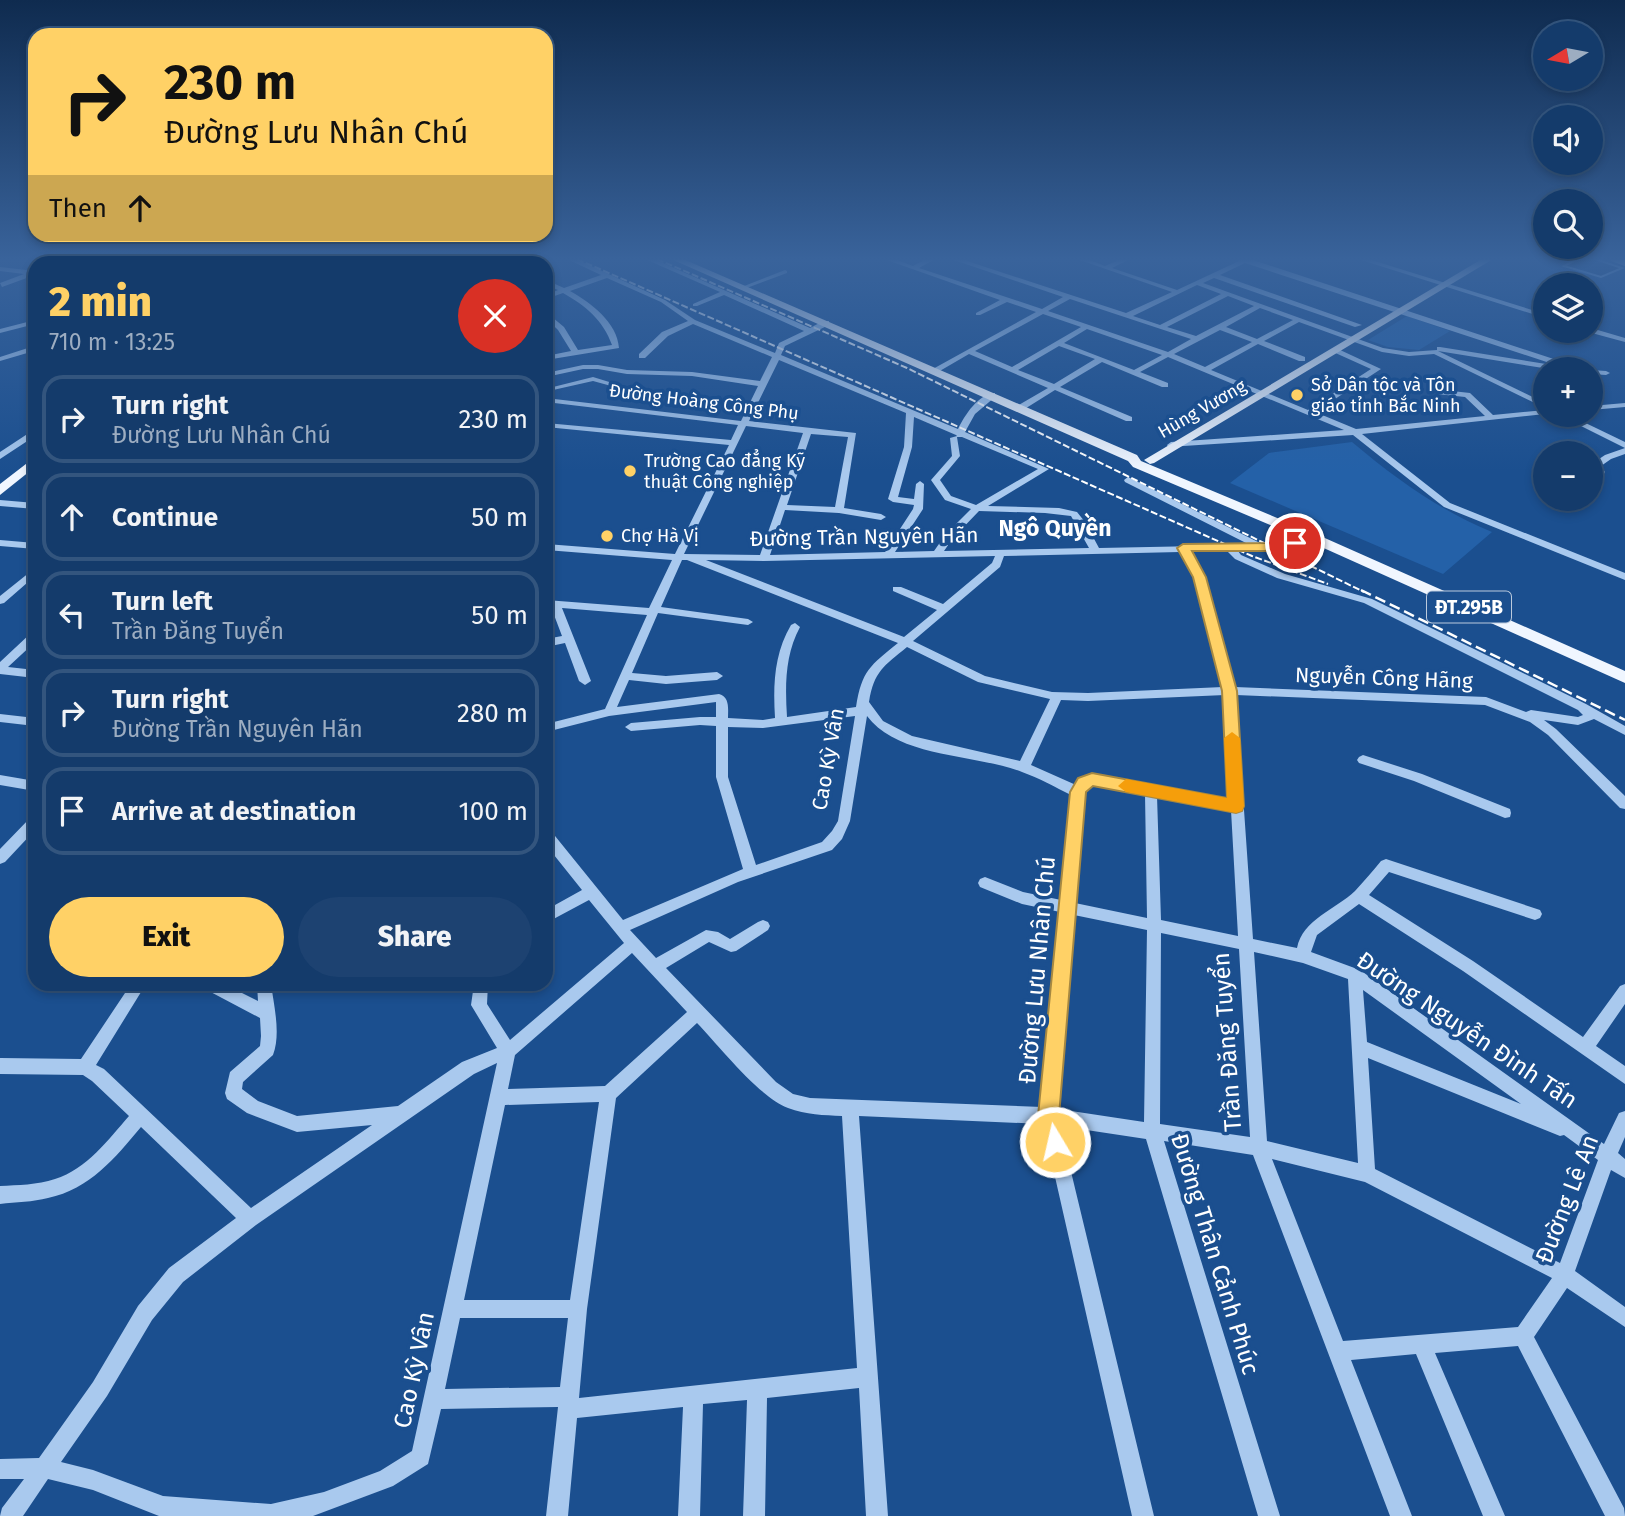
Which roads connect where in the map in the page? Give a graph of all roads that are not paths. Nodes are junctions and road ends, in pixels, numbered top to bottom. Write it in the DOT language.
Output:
graph roads {
  1 [pos="560,330"];
  2 [pos="610,330"];
  3 [pos="674,330"];
  4 [pos="715,330"];
  5 [pos="807,330"];
  6 [pos="842,330"];
  7 [pos="1009,330"];
  8 [pos="1081,330"];
  9 [pos="1094,330"];
  10 [pos="1169,330"];
  11 [pos="1215,330"];
  12 [pos="1227,330"];
  13 [pos="1280,330"];
  14 [pos="1326,330"];
  15 [pos="1350,330"];
  16 [pos="1370,330"];
  17 [pos="1453,330"];
  18 [pos="810,331"];
  19 [pos="1463,333"];
  20 [pos="1603,334"];
  21 [pos="1341,335"];
  22 [pos="1197,339"];
  23 [pos="1353,340"];
  24 [pos="1625,340"];
  25 [pos="1257,342"];
  26 [pos="1059,343"];
  27 [pos="616,346"];
  28 [pos="28,350"];
  29 [pos="1335,351"];
  30 [pos="1438,351"];
  31 [pos="970,352"];
  32 [pos="576,353"];
  33 [pos="1167,354"];
  34 [pos="777,355"];
  35 [pos="642,356"];
  36 [pos="553,357"];
  37 [pos="0,359"];
  38 [pos="1101,359"];
  39 [pos="1302,359"];
  40 [pos="1493,362"];
  41 [pos="1533,362"];
  42 [pos="1533,365"];
  43 [pos="1533,366"];
  44 [pos="583,367"];
  45 [pos="935,370"];
  46 [pos="1012,370"];
  47 [pos="1205,370"];
  48 [pos="627,372"];
  49 [pos="1135,372"];
  50 [pos="553,373"];
  51 [pos="1603,373"];
  52 [pos="1606,373"];
  53 [pos="1432,377"];
  54 [pos="593,379"];
  55 [pos="763,383"];
  56 [pos="1164,384"];
  57 [pos="615,385"];
  58 [pos="1053,387"];
  59 [pos="553,388"];
  60 [pos="1257,392"];
  61 [pos="992,395"];
  62 [pos="1533,400"];
  63 [pos="553,401"];
  64 [pos="596,405"];
  65 [pos="1625,405"];
  66 [pos="1603,407"];
  67 [pos="1020,408"];
  68 [pos="910,412"];
  69 [pos="1308,413"];
  70 [pos="1533,413"];
  71 [pos="1492,418"];
  72 [pos="1129,419"];
  73 [pos="744,423"];
  74 [pos="553,426"];
  75 [pos="1588,427"];
  76 [pos="808,430"];
  77 [pos="1355,432"];
  78 [pos="957,436"];
  79 [pos="28,437"];
  80 [pos="1177,438"];
  81 [pos="734,443"];
  82 [pos="1625,445"];
  83 [pos="1625,451"];
  84 [pos="0,457"];
  85 [pos="1143,460"];
  86 [pos="1603,460"];
  87 [pos="28,467"];
  88 [pos="1128,480"];
  89 [pos="920,484"];
  90 [pos="0,491"];
  91 [pos="0,503"];
  92 [pos="919,503"];
  93 [pos="28,505"];
  94 [pos="781,507"];
  95 [pos="977,508"];
  96 [pos="839,510"];
  97 [pos="881,517"];
  98 [pos="1310,534"];
  99 [pos="3,545"];
  100 [pos="28,546"];
  101 [pos="1261,547"];
  102 [pos="553,548"];
  103 [pos="1183,548"];
  104 [pos="1230,548"];
  105 [pos="1096,551"];
  106 [pos="999,554"];
  107 [pos="937,555"];
  108 [pos="888,556"];
  109 [pos="683,557"];
  110 [pos="764,558"];
  111 [pos="28,577"];
  112 [pos="1625,577"];
  113 [pos="897,589"];
  114 [pos="0,601"];
  115 [pos="553,604"];
  116 [pos="945,609"];
  117 [pos="553,610"];
  118 [pos="653,610"];
  119 [pos="748,622"];
  120 [pos="795,628"];
  121 [pos="568,639"];
  122 [pos="553,642"];
  123 [pos="906,642"];
  124 [pos="28,643"];
  125 [pos="1625,666"];
  126 [pos="0,669"];
  127 [pos="28,673"];
  128 [pos="625,676"];
  129 [pos="717,677"];
  130 [pos="1625,677"];
  131 [pos="585,681"];
  132 [pos="1230,691"];
  133 [pos="1057,696"];
  134 [pos="862,707"];
  135 [pos="1588,711"];
  136 [pos="609,712"];
  137 [pos="1521,713"];
  138 [pos="553,717"];
  139 [pos="0,718"];
  140 [pos="28,721"];
  141 [pos="723,722"];
  142 [pos="781,722"];
  143 [pos="631,727"];
  144 [pos="1625,731"];
  145 [pos="1363,760"];
  146 [pos="1024,767"];
  147 [pos="0,780"];
  148 [pos="28,785"];
  149 [pos="1151,790"];
  150 [pos="1078,792"];
  151 [pos="1625,804"];
  152 [pos="1236,806"];
  153 [pos="1505,813"];
  154 [pos="28,829"];
  155 [pos="553,844"];
  156 [pos="0,858"];
  157 [pos="751,872"];
  158 [pos="985,883"];
  159 [pos="591,892"];
  160 [pos="1359,896"];
  161 [pos="1068,908"];
  162 [pos="553,913"];
  163 [pos="1535,914"];
  164 [pos="762,926"];
  165 [pos="1154,926"];
  166 [pos="620,929"];
  167 [pos="633,944"];
  168 [pos="1245,945"];
  169 [pos="1303,956"];
  170 [pos="655,967"];
  171 [pos="1355,975"];
  172 [pos="134,991"];
  173 [pos="224,991"];
  174 [pos="264,991"];
  175 [pos="480,991"];
  176 [pos="1625,991"];
  177 [pos="698,1012"];
  178 [pos="266,1013"];
  179 [pos="1358,1046"];
  180 [pos="1585,1048"];
  181 [pos="508,1051"];
  182 [pos="0,1066"];
  183 [pos="85,1067"];
  184 [pos="1625,1076"];
  185 [pos="608,1094"];
  186 [pos="499,1097"];
  187 [pos="850,1108"];
  188 [pos="401,1114"];
  189 [pos="140,1116"];
  190 [pos="1049,1116"];
  191 [pos="1625,1119"];
  192 [pos="1152,1130"];
  193 [pos="1580,1136"];
  194 [pos="1259,1147"];
  195 [pos="1608,1155"];
  196 [pos="1625,1169"];
  197 [pos="1367,1174"];
  198 [pos="0,1195"];
  199 [pos="250,1219"];
  200 [pos="1565,1275"];
  201 [pos="454,1309"];
  202 [pos="578,1309"];
  203 [pos="1625,1318"];
  204 [pos="1523,1336"];
  205 [pos="1421,1343"];
  206 [pos="1338,1350"];
  207 [pos="571,1370"];
  208 [pos="867,1377"];
  209 [pos="757,1388"];
  210 [pos="693,1395"];
  211 [pos="435,1399"];
  212 [pos="568,1403"];
  213 [pos="44,1468"];
  214 [pos="0,1469"];
  215 [pos="323,1510"];
  216 [pos="10,1516"];
  217 [pos="557,1516"];
  218 [pos="689,1516"];
  219 [pos="754,1516"];
  220 [pos="877,1516"];
  221 [pos="1143,1516"];
  222 [pos="1269,1516"];
  223 [pos="1401,1516"];
  224 [pos="1494,1516"];
  225 [pos="1616,1516"];
  1 -- 32 [label="street"];
  2 -- 27 [label="street"];
  3 -- 35 [label="street"];
  4 -- 34 [label="street"];
  5 -- 18 [label="street"];
  6 -- 45 [label="main road, ĐT.295B"];
  7 -- 31 [label="street"];
  8 -- 26 [label="street"];
  9 -- 33 [label="street"];
  10 -- 22 [label="street"];
  11 -- 22 [label="street"];
  12 -- 25 [label="street"];
  13 -- 25 [label="street"];
  14 -- 21 [label="street"];
  15 -- 21 [label="main road, Hùng Vương"];
  16 -- 23 [label="main road, Hùng Vương"];
  17 -- 19 [label="street"];
  18 -- 34 [label="street"];
  19 -- 30 [label="street"];
  19 -- 41 [label="street"];
  20 -- 24 [label="street"];
  21 -- 23 [label="street"];
  21 -- 39 [label="main road, Hùng Vương"];
  22 -- 33 [label="street"];
  23 -- 29 [label="main road, Hùng Vương"];
  23 -- 30 [label="street"];
  25 -- 39 [label="street"];
  25 -- 47 [label="street"];
  26 -- 38 [label="street"];
  26 -- 46 [label="street"];
  27 -- 32 [label="street"];
  28 -- 37 [label="street"];
  29 -- 60 [label="main road, Hùng Vương"];
  29 -- 69 [label="street"];
  30 -- 42 [label="street"];
  30 -- 62 [label="street"];
  31 -- 45 [label="street"];
  31 -- 46 [label="street"];
  32 -- 36 [label="street"];
  33 -- 47 [label="street"];
  33 -- 49 [label="street"];
  34 -- 55 [label="street"];
  34 -- 68 [label="street"];
  38 -- 49 [label="street"];
  38 -- 58 [label="street"];
  39 -- 60 [label="main road, Hùng Vương"];
  40 -- 43 [label="street"];
  44 -- 48 [label="street"];
  44 -- 50 [label="street"];
  44 -- 54 [label="street"];
  45 -- 61 [label="main road, ĐT.295B"];
  46 -- 58 [label="street"];
  47 -- 60 [label="street"];
  48 -- 55 [label="street"];
  48 -- 57 [label="street"];
  49 -- 56 [label="street"];
  51 -- 52 [label="street"];
  53 -- 71 [label="street"];
  54 -- 57 [label="street"];
  54 -- 59 [label="street"];
  55 -- 73 [label="street"];
  57 -- 64 [label="street"];
  58 -- 67 [label="street"];
  58 -- 72 [label="street"];
  60 -- 69 [label="street"];
  60 -- 80 [label="main road, Hùng Vương"];
  61 -- 67 [label="main road, ĐT.295B"];
  61 -- 78 [label="street"];
  63 -- 64 [label="street, Đường Hoàng Công Phụ"];
  64 -- 73 [label="street, Đường Hoàng Công Phụ"];
  65 -- 66 [label="street"];
  67 -- 85 [label="main road, ĐT.295B"];
  68 -- 78 [label="street"];
  68 -- 92 [label="street"];
  69 -- 77 [label="street"];
  70 -- 71 [label="street"];
  71 -- 77 [label="street"];
  73 -- 76 [label="street, Đường Hoàng Công Phụ"];
  73 -- 81 [label="street"];
  74 -- 81 [label="street"];
  75 -- 82 [label="street"];
  76 -- 94 [label="street, Đường Hoàng Công Phụ"];
  76 -- 96 [label="street"];
  77 -- 80 [label="street"];
  77 -- 112 [label="street"];
  78 -- 95 [label="street"];
  78 -- 95 [label="street"];
  79 -- 84 [label="street"];
  80 -- 85 [label="main road, Hùng Vương"];
  81 -- 109 [label="street"];
  83 -- 86 [label="street"];
  85 -- 98 [label="main road, ĐT.295B"];
  87 -- 90 [label="main road"];
  88 -- 101 [label="street"];
  89 -- 92 [label="street"];
  91 -- 93 [label="street"];
  92 -- 108 [label="street"];
  94 -- 96 [label="street"];
  94 -- 110 [label="street, Đường Hoàng Công Phụ"];
  95 -- 105 [label="street"];
  95 -- 107 [label="street"];
  96 -- 97 [label="street"];
  98 -- 101 [label="street, Đường Trần Nguyên Hãn"];
  98 -- 125 [label="main road, ĐT.295B"];
  98 -- 130 [label="main road, ĐT.295B"];
  99 -- 100 [label="street"];
  101 -- 104 [label="street, Đường Trần Nguyên Hãn"];
  102 -- 109 [label="street, Đường Trần Nguyên Hãn"];
  103 -- 104 [label="street, Đường Trần Nguyên Hãn"];
  103 -- 105 [label="street, Đường Trần Nguyên Hãn"];
  103 -- 132 [label="street, Trần Đăng Tuyển"];
  104 -- 135 [label="street"];
  105 -- 106 [label="street, Đường Trần Nguyên Hãn"];
  106 -- 107 [label="street, Đường Trần Nguyên Hãn"];
  106 -- 116 [label="street, Cao Kỳ Vân"];
  107 -- 108 [label="street, Đường Trần Nguyên Hãn"];
  108 -- 110 [label="street, Đường Trần Nguyên Hãn"];
  109 -- 110 [label="street, Đường Trần Nguyên Hãn"];
  109 -- 118 [label="street"];
  109 -- 123 [label="street"];
  111 -- 114 [label="street"];
  113 -- 116 [label="street"];
  115 -- 118 [label="street"];
  116 -- 123 [label="street, Cao Kỳ Vân"];
  117 -- 121 [label="street"];
  118 -- 119 [label="street"];
  118 -- 128 [label="street"];
  120 -- 142 [label="street"];
  121 -- 122 [label="street"];
  121 -- 131 [label="street"];
  123 -- 133 [label="street"];
  123 -- 134 [label="street, Cao Kỳ Vân"];
  124 -- 126 [label="street"];
  126 -- 127 [label="street"];
  128 -- 129 [label="street"];
  128 -- 136 [label="street"];
  132 -- 133 [label="street"];
  132 -- 137 [label="street, Nguyễn Công Hãng"];
  132 -- 152 [label="street, Trần Đăng Tuyển"];
  133 -- 146 [label="street"];
  134 -- 142 [label="street"];
  134 -- 146 [label="street"];
  134 -- 157 [label="street, Cao Kỳ Vân"];
  135 -- 137 [label="street"];
  135 -- 144 [label="street"];
  136 -- 138 [label="street"];
  136 -- 141 [label="street"];
  137 -- 151 [label="street, Nguyễn Công Hãng"];
  139 -- 140 [label="street"];
  141 -- 142 [label="street"];
  141 -- 143 [label="street"];
  141 -- 157 [label="street"];
  145 -- 153 [label="street"];
  146 -- 150 [label="street"];
  147 -- 148 [label="street"];
  149 -- 150 [label="street"];
  149 -- 152 [label="street"];
  149 -- 165 [label="street, Đường Thân Cảnh Phúc"];
  150 -- 161 [label="street, Đường Lưu Nhân Chú"];
  152 -- 168 [label="street, Trần Đăng Tuyển"];
  154 -- 156 [label="street"];
  155 -- 159 [label="street"];
  157 -- 166 [label="street, Cao Kỳ Vân"];
  158 -- 161 [label="street, Đường Nguyễn Đình Tấn"];
  159 -- 162 [label="street"];
  159 -- 166 [label="street"];
  160 -- 163 [label="street"];
  160 -- 169 [label="street"];
  160 -- 180 [label="street"];
  161 -- 165 [label="street, Đường Nguyễn Đình Tấn"];
  161 -- 190 [label="street, Đường Lưu Nhân Chú"];
  164 -- 170 [label="street"];
  165 -- 168 [label="street, Đường Nguyễn Đình Tấn"];
  165 -- 192 [label="street, Đường Thân Cảnh Phúc"];
  166 -- 167 [label="street"];
  167 -- 170 [label="street"];
  167 -- 181 [label="street"];
  168 -- 169 [label="street, Đường Nguyễn Đình Tấn"];
  168 -- 194 [label="street, Trần Đăng Tuyển"];
  169 -- 171 [label="street, Đường Nguyễn Đình Tấn"];
  170 -- 177 [label="street"];
  171 -- 179 [label="street"];
  171 -- 193 [label="street, Đường Nguyễn Đình Tấn"];
  172 -- 183 [label="street"];
  173 -- 178 [label="street"];
  174 -- 178 [label="street"];
  175 -- 181 [label="street"];
  176 -- 180 [label="street"];
  177 -- 185 [label="street"];
  177 -- 187 [label="street"];
  178 -- 188 [label="street"];
  179 -- 193 [label="street"];
  179 -- 197 [label="street"];
  180 -- 184 [label="street"];
  181 -- 186 [label="street, Cao Kỳ Vân"];
  181 -- 188 [label="street"];
  182 -- 183 [label="street"];
  183 -- 189 [label="street"];
  185 -- 186 [label="street"];
  185 -- 202 [label="street"];
  186 -- 201 [label="street, Cao Kỳ Vân"];
  187 -- 190 [label="street"];
  187 -- 208 [label="street"];
  188 -- 199 [label="street"];
  189 -- 198 [label="street"];
  189 -- 199 [label="street"];
  190 -- 192 [label="street"];
  190 -- 221 [label="street, Đường Lưu Nhân Chú"];
  191 -- 195 [label="street, Đường Lê An"];
  192 -- 194 [label="street"];
  192 -- 222 [label="street, Đường Thân Cảnh Phúc"];
  193 -- 195 [label="street, Đường Nguyễn Đình Tấn"];
  194 -- 197 [label="street"];
  194 -- 206 [label="street, Trần Đăng Tuyển"];
  195 -- 196 [label="street, Đường Nguyễn Đình Tấn"];
  195 -- 200 [label="street, Đường Lê An"];
  197 -- 200 [label="street"];
  199 -- 213 [label="street"];
  200 -- 203 [label="street"];
  200 -- 204 [label="street, Đường Lê An"];
  201 -- 202 [label="street"];
  201 -- 211 [label="street, Cao Kỳ Vân"];
  202 -- 207 [label="street"];
  204 -- 205 [label="street"];
  204 -- 225 [label="street"];
  205 -- 206 [label="street"];
  205 -- 224 [label="street"];
  206 -- 223 [label="street, Trần Đăng Tuyển"];
  207 -- 212 [label="street"];
  208 -- 209 [label="street"];
  208 -- 220 [label="street"];
  209 -- 210 [label="street"];
  209 -- 219 [label="street"];
  210 -- 212 [label="street"];
  210 -- 218 [label="street"];
  211 -- 212 [label="street"];
  211 -- 215 [label="street, Cao Kỳ Vân"];
  212 -- 217 [label="street"];
  213 -- 214 [label="street, Cao Kỳ Vân"];
  213 -- 215 [label="street, Cao Kỳ Vân"];
  213 -- 216 [label="street"];
}
